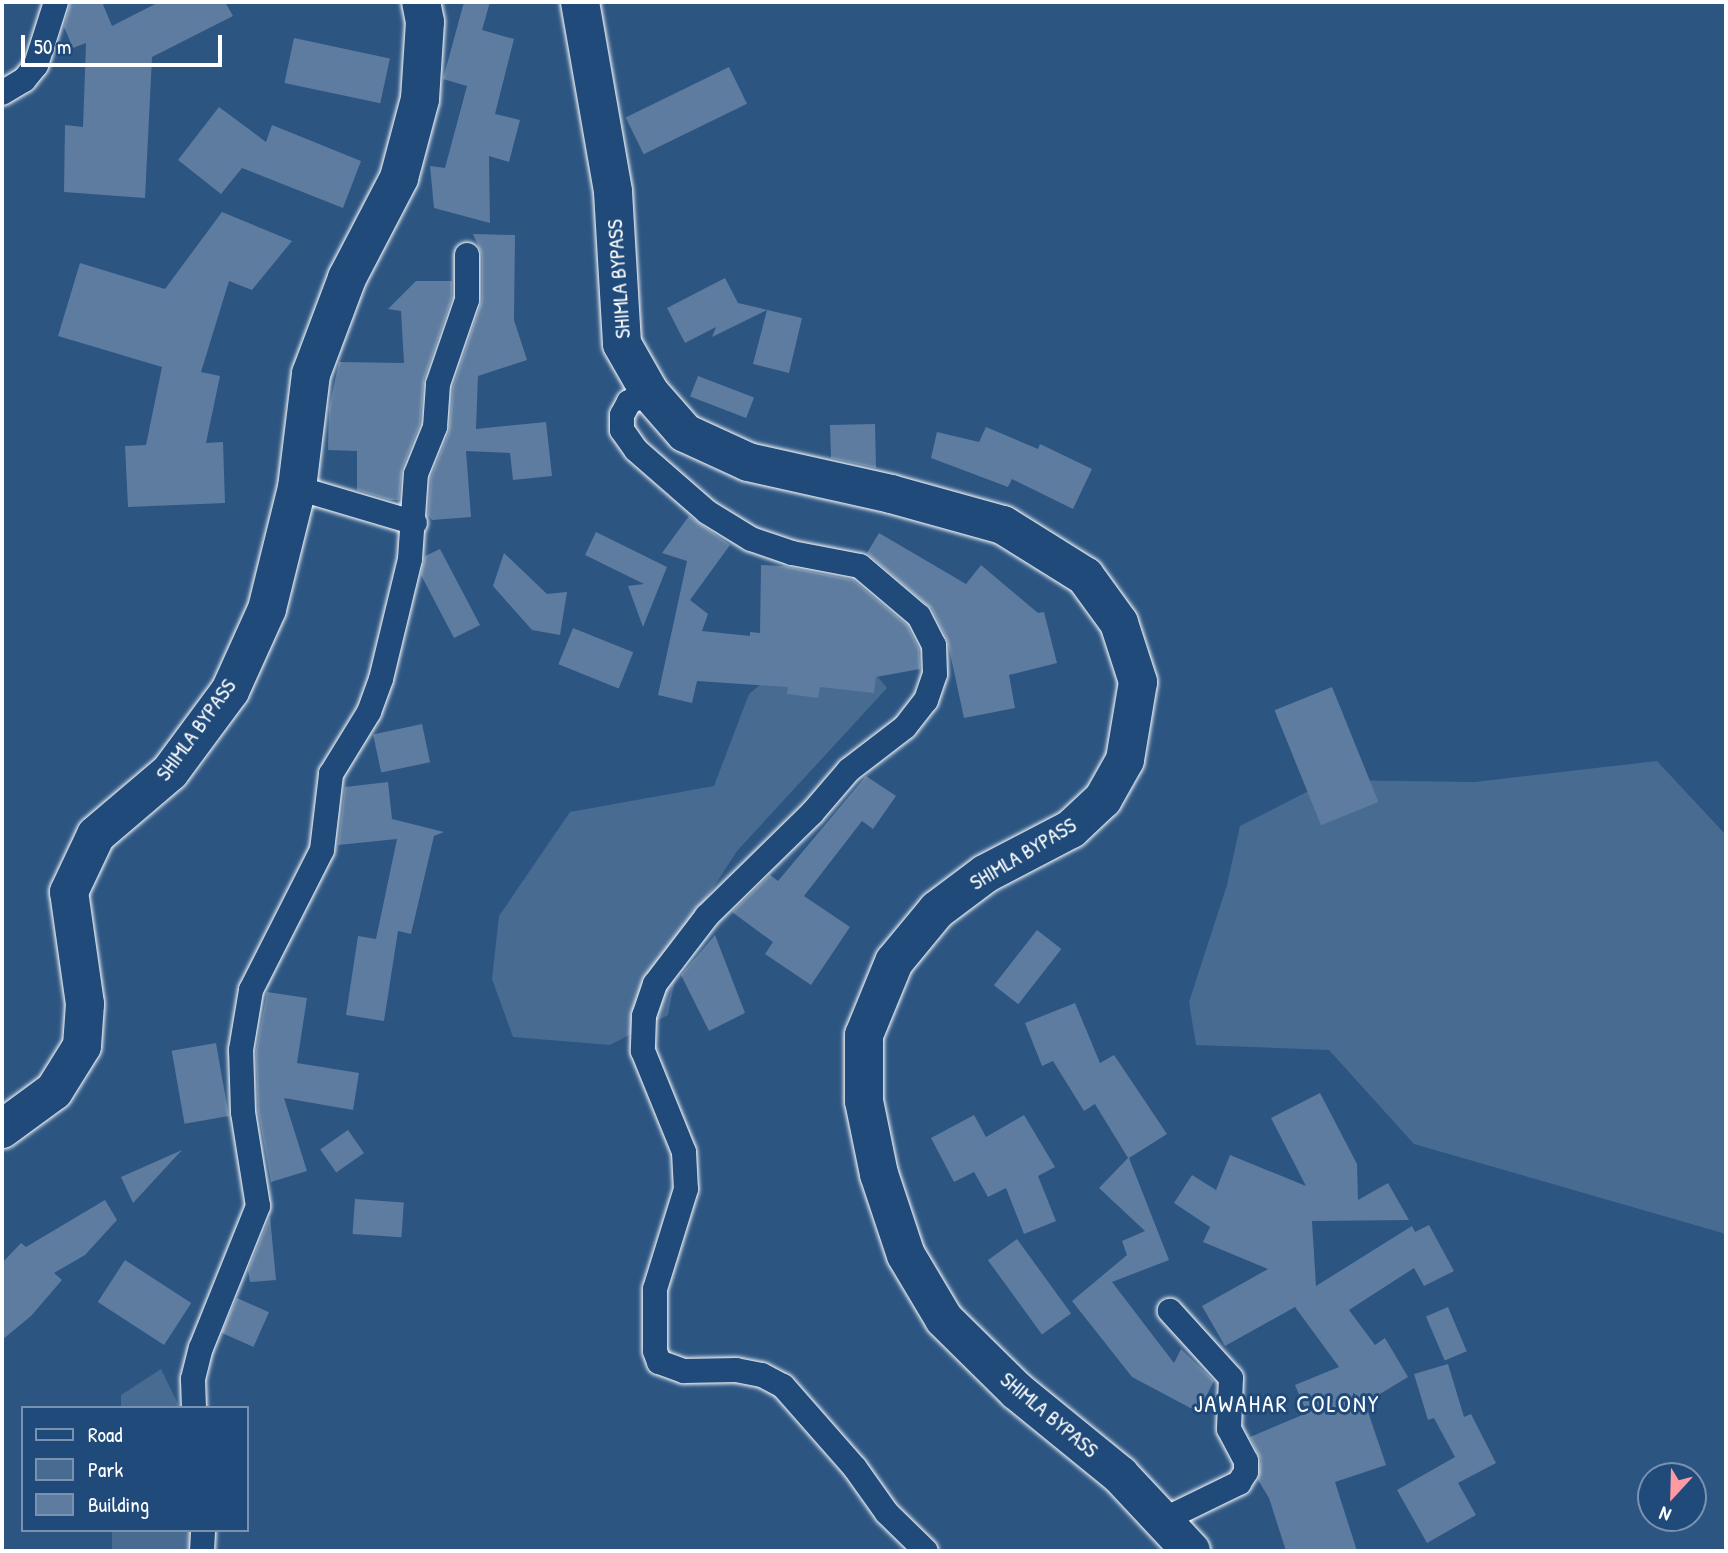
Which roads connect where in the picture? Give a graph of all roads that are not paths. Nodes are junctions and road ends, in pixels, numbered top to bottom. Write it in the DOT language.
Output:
graph roads {
  1 [pos="56,2"];
  2 [pos="421,2"];
  3 [pos="580,2"];
  4 [pos="2,93"];
  5 [pos="467,254"];
  6 [pos="650,393"];
  7 [pos="297,488"];
  8 [pos="415,523"];
  9 [pos="2,1129"];
  10 [pos="1170,1311"];
  11 [pos="194,1406"];
  12 [pos="1163,1520"];
  13 [pos="203,1532"];
  14 [pos="202,1551"];
  15 [pos="926,1551"];
  16 [pos="1191,1551"];
  1 -- 4 [label="street"];
  2 -- 7 [label="highway, SHIMLA BYPASS"];
  3 -- 6 [label="highway, SHIMLA BYPASS"];
  5 -- 8 [label="street"];
  6 -- 12 [label="highway, SHIMLA BYPASS"];
  6 -- 15 [label="street"];
  7 -- 8 [label="street"];
  7 -- 9 [label="highway, SHIMLA BYPASS"];
  8 -- 11 [label="street"];
  10 -- 12 [label="street"];
  12 -- 16 [label="highway, SHIMLA BYPASS"];
  13 -- 14 [label="street"];
}
